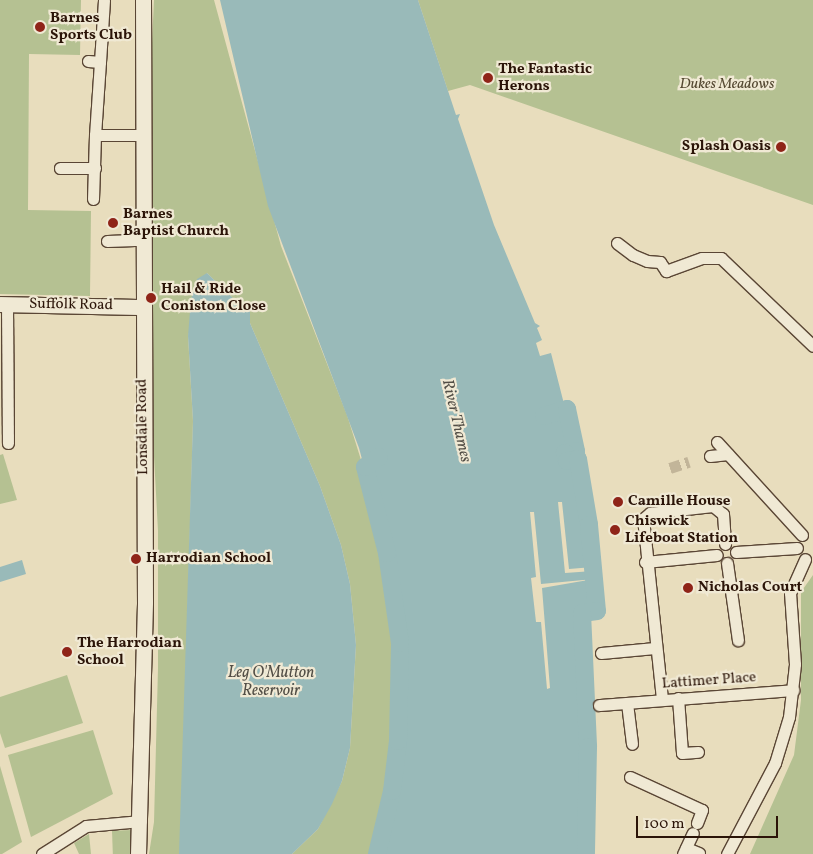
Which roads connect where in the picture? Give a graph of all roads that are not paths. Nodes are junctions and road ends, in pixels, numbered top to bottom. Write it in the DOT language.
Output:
graph roads {
  1 [pos="104,0"];
  2 [pos="143,0"];
  3 [pos="88,62"];
  4 [pos="100,62"];
  5 [pos="95,135"];
  6 [pos="142,135"];
  7 [pos="60,168"];
  8 [pos="95,168"];
  9 [pos="93,198"];
  10 [pos="142,240"];
  11 [pos="107,241"];
  12 [pos="617,243"];
  13 [pos="3,304"];
  14 [pos="142,307"];
  15 [pos="813,346"];
  16 [pos="717,442"];
  17 [pos="8,443"];
  18 [pos="728,454"];
  19 [pos="710,456"];
  20 [pos="807,533"];
  21 [pos="725,544"];
  22 [pos="797,548"];
  23 [pos="736,552"];
  24 [pos="717,555"];
  25 [pos="809,560"];
  26 [pos="645,562"];
  27 [pos="726,563"];
  28 [pos="738,640"];
  29 [pos="656,648"];
  30 [pos="601,653"];
  31 [pos="793,690"];
  32 [pos="678,698"];
  33 [pos="662,699"];
  34 [pos="627,704"];
  35 [pos="599,705"];
  36 [pos="632,744"];
  37 [pos="698,752"];
  38 [pos="630,777"];
  39 [pos="141,822"];
  40 [pos="685,851"];
  41 [pos="699,853"];
  42 [pos="42,854"];
  43 [pos="138,854"];
  44 [pos="727,854"];
  1 -- 4 [label="street"];
  2 -- 6 [label="main road, Lonsdale Road"];
  3 -- 4 [label="street"];
  4 -- 5 [label="street"];
  5 -- 6 [label="street"];
  5 -- 8 [label="street"];
  6 -- 10 [label="main road, Lonsdale Road"];
  7 -- 8 [label="street"];
  8 -- 9 [label="street"];
  10 -- 11 [label="street"];
  10 -- 14 [label="main road, Lonsdale Road"];
  12 -- 15 [label="street"];
  13 -- 14 [label="main road, Suffolk Road"];
  13 -- 17 [label="street"];
  14 -- 39 [label="main road, Lonsdale Road"];
  16 -- 18 [label="street"];
  18 -- 19 [label="street"];
  18 -- 20 [label="street"];
  20 -- 22 [label="street"];
  21 -- 23 [label="street"];
  21 -- 24 [label="street"];
  21 -- 26 [label="street"];
  22 -- 23 [label="street"];
  22 -- 25 [label="street"];
  23 -- 27 [label="street"];
  24 -- 26 [label="street"];
  24 -- 27 [label="street"];
  25 -- 31 [label="street"];
  26 -- 29 [label="street"];
  27 -- 28 [label="street"];
  29 -- 30 [label="street"];
  29 -- 33 [label="street"];
  31 -- 32 [label="street, Lattimer Place"];
  31 -- 44 [label="street"];
  32 -- 33 [label="street, Lattimer Place"];
  32 -- 37 [label="street"];
  33 -- 34 [label="street, Lattimer Place"];
  34 -- 35 [label="street, Lattimer Place"];
  34 -- 36 [label="street"];
  38 -- 40 [label="street"];
  39 -- 42 [label="street"];
  39 -- 43 [label="main road, Lonsdale Road"];
  40 -- 41 [label="street"];
}
